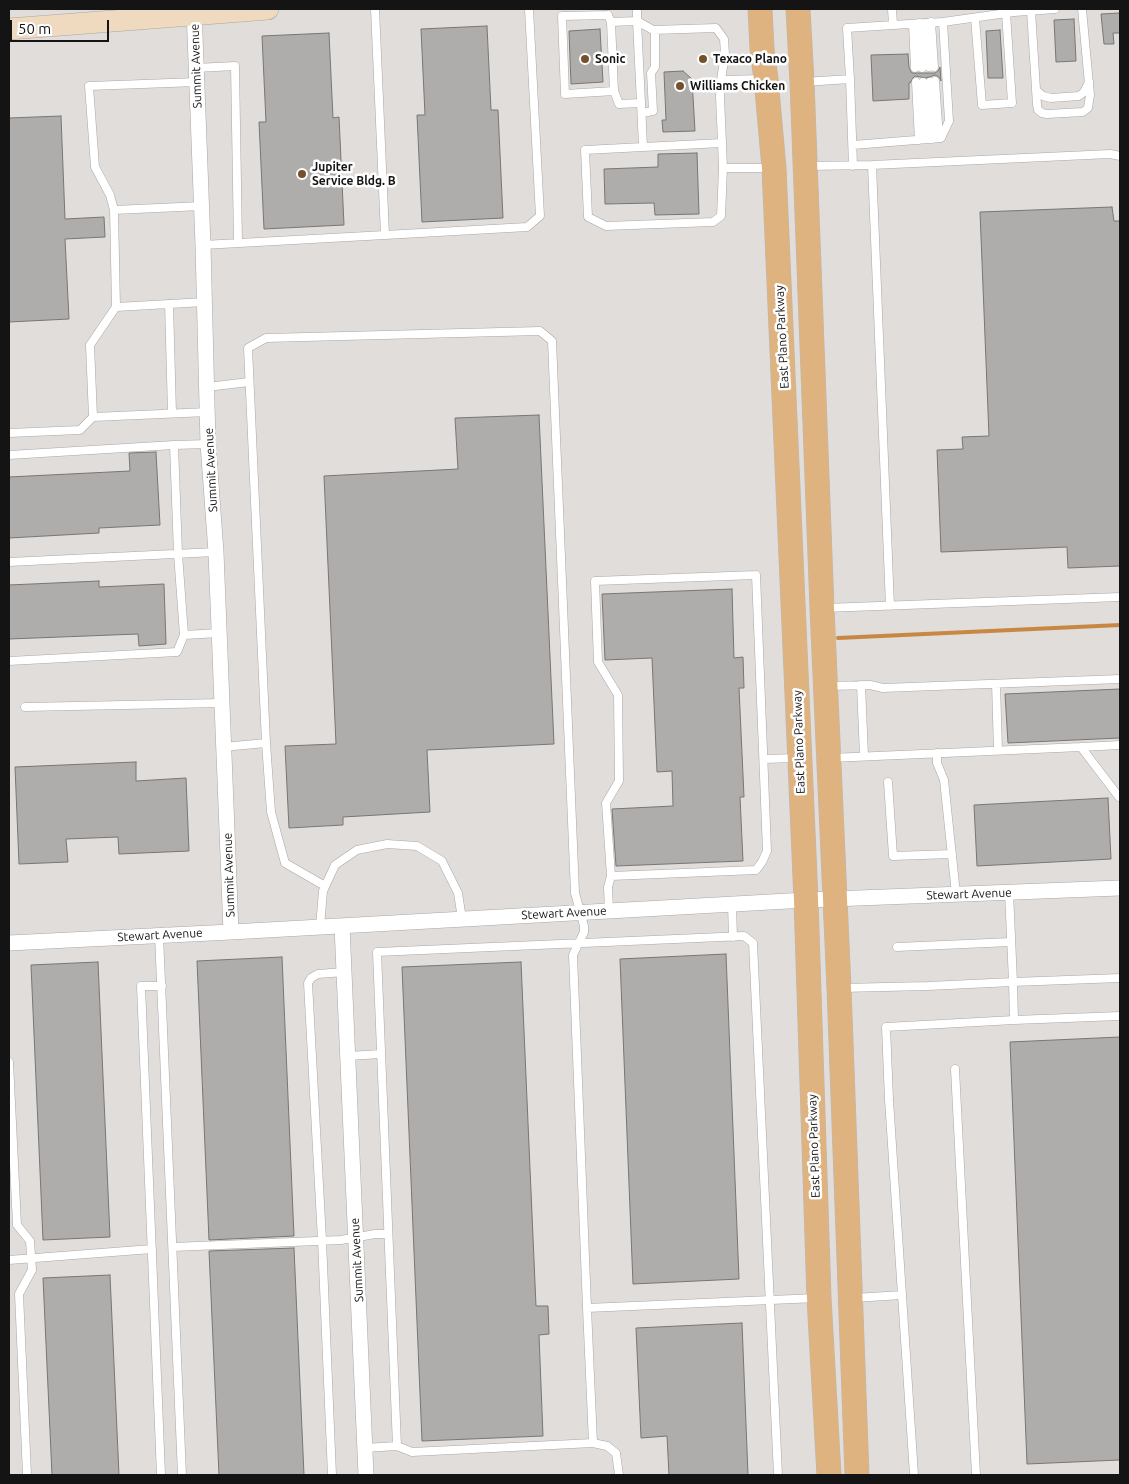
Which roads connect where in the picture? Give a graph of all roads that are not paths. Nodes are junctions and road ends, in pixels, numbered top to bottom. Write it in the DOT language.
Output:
graph roads {
  1 [pos="268,9"];
  2 [pos="375,9"];
  3 [pos="529,9"];
  4 [pos="637,9"];
  5 [pos="760,9"];
  6 [pos="798,9"];
  7 [pos="892,9"];
  8 [pos="1056,9"];
  9 [pos="1082,9"];
  10 [pos="194,11"];
  11 [pos="1011,11"];
  12 [pos="1031,11"];
  13 [pos="975,18"];
  14 [pos="637,21"];
  15 [pos="611,22"];
  16 [pos="944,22"];
  17 [pos="922,23"];
  18 [pos="893,25"];
  19 [pos="9,29"];
  20 [pos="655,30"];
  21 [pos="196,75"];
  22 [pos="766,78"];
  23 [pos="850,79"];
  24 [pos="721,80"];
  25 [pos="802,82"];
  26 [pos="1089,82"];
  27 [pos="1036,90"];
  28 [pos="614,92"];
  29 [pos="641,103"];
  30 [pos="642,113"];
  31 [pos="929,139"];
  32 [pos="722,143"];
  33 [pos="853,145"];
  34 [pos="643,147"];
  35 [pos="1120,156"];
  36 [pos="872,165"];
  37 [pos="805,166"];
  38 [pos="854,166"];
  39 [pos="723,168"];
  40 [pos="774,168"];
  41 [pos="202,206"];
  42 [pos="114,210"];
  43 [pos="385,235"];
  44 [pos="238,243"];
  45 [pos="203,245"];
  46 [pos="205,302"];
  47 [pos="169,304"];
  48 [pos="116,307"];
  49 [pos="249,382"];
  50 [pos="207,387"];
  51 [pos="208,412"];
  52 [pos="172,413"];
  53 [pos="92,417"];
  54 [pos="9,433"];
  55 [pos="208,444"];
  56 [pos="174,445"];
  57 [pos="9,455"];
  58 [pos="216,552"];
  59 [pos="178,554"];
  60 [pos="9,562"];
  61 [pos="1120,597"];
  62 [pos="890,606"];
  63 [pos="822,608"];
  64 [pos="794,610"];
  65 [pos="219,633"];
  66 [pos="184,635"];
  67 [pos="9,661"];
  68 [pos="1120,679"];
  69 [pos="996,684"];
  70 [pos="861,685"];
  71 [pos="825,686"];
  72 [pos="797,687"];
  73 [pos="222,704"];
  74 [pos="25,707"];
  75 [pos="266,743"];
  76 [pos="1120,745"];
  77 [pos="223,746"];
  78 [pos="1081,747"];
  79 [pos="998,750"];
  80 [pos="936,753"];
  81 [pos="864,756"];
  82 [pos="799,758"];
  83 [pos="829,758"];
  84 [pos="764,759"];
  85 [pos="888,782"];
  86 [pos="1120,797"];
  87 [pos="952,854"];
  88 [pos="611,876"];
  89 [pos="325,886"];
  90 [pos="1120,888"];
  91 [pos="1010,892"];
  92 [pos="956,894"];
  93 [pos="834,899"];
  94 [pos="806,900"];
  95 [pos="732,904"];
  96 [pos="609,911"];
  97 [pos="580,912"];
  98 [pos="462,919"];
  99 [pos="342,926"];
  100 [pos="320,927"];
  101 [pos="231,932"];
  102 [pos="159,936"];
  103 [pos="733,936"];
  104 [pos="1011,942"];
  105 [pos="9,943"];
  106 [pos="578,943"];
  107 [pos="897,947"];
  108 [pos="344,972"];
  109 [pos="1120,978"];
  110 [pos="1013,982"];
  111 [pos="162,986"];
  112 [pos="840,988"];
  113 [pos="1120,1016"];
  114 [pos="1014,1020"];
  115 [pos="381,1054"];
  116 [pos="348,1056"];
  117 [pos="9,1062"];
  118 [pos="955,1069"];
  119 [pos="388,1234"];
  120 [pos="356,1237"];
  121 [pos="322,1240"];
  122 [pos="173,1247"];
  123 [pos="152,1249"];
  124 [pos="31,1258"];
  125 [pos="9,1260"];
  126 [pos="902,1295"];
  127 [pos="819,1298"];
  128 [pos="852,1298"];
  129 [pos="770,1300"];
  130 [pos="587,1308"];
  131 [pos="593,1443"];
  132 [pos="397,1446"];
  133 [pos="365,1448"];
  134 [pos="27,1475"];
  135 [pos="161,1475"];
  136 [pos="182,1475"];
  137 [pos="332,1475"];
  138 [pos="366,1475"];
  139 [pos="619,1475"];
  140 [pos="778,1475"];
  141 [pos="829,1475"];
  142 [pos="857,1475"];
  143 [pos="914,1475"];
  144 [pos="976,1475"];
  1 -- 10 [label="main road"];
  2 -- 43 [label="lane"];
  3 -- 43 [label="lane"];
  4 -- 14 [label="lane"];
  5 -- 22 [label="main road, East Plano Parkway"];
  6 -- 25 [label="main road"];
  7 -- 18 [label="lane"];
  8 -- 12 [label="lane"];
  9 -- 26 [label="lane"];
  10 -- 19 [label="main road"];
  10 -- 21 [label="street, Summit Avenue"];
  11 -- 12 [label="lane"];
  11 -- 13 [label="lane"];
  11 -- 13 [label="lane"];
  12 -- 27 [label="lane"];
  13 -- 16 [label="lane"];
  14 -- 15 [label="lane"];
  14 -- 20 [label="lane"];
  14 -- 29 [label="lane"];
  15 -- 28 [label="lane"];
  15 -- 28 [label="lane"];
  16 -- 17 [label="lane"];
  16 -- 31 [label="lane"];
  17 -- 17 [label="lane"];
  17 -- 18 [label="lane"];
  18 -- 23 [label="lane"];
  20 -- 24 [label="lane"];
  20 -- 30 [label="lane"];
  21 -- 41 [label="street, Summit Avenue"];
  21 -- 42 [label="lane"];
  21 -- 44 [label="lane"];
  22 -- 24 [label="lane"];
  22 -- 40 [label="main road, East Plano Parkway"];
  23 -- 25 [label="lane"];
  23 -- 33 [label="lane"];
  24 -- 32 [label="lane"];
  25 -- 37 [label="main road"];
  26 -- 27 [label="lane"];
  26 -- 27 [label="lane"];
  28 -- 29 [label="lane"];
  29 -- 30 [label="lane"];
  30 -- 34 [label="lane"];
  31 -- 31 [label="lane"];
  31 -- 33 [label="lane"];
  32 -- 34 [label="lane"];
  32 -- 39 [label="lane"];
  33 -- 38 [label="lane"];
  34 -- 39 [label="lane"];
  35 -- 36 [label="lane"];
  36 -- 38 [label="lane"];
  36 -- 62 [label="lane"];
  37 -- 38 [label="lane"];
  37 -- 40 [label="main road"];
  37 -- 63 [label="main road"];
  39 -- 40 [label="lane"];
  40 -- 64 [label="main road, East Plano Parkway"];
  41 -- 42 [label="lane"];
  41 -- 45 [label="street, Summit Avenue"];
  42 -- 48 [label="lane"];
  43 -- 44 [label="lane"];
  44 -- 45 [label="lane"];
  45 -- 46 [label="street, Summit Avenue"];
  46 -- 47 [label="lane"];
  46 -- 50 [label="street, Summit Avenue"];
  47 -- 48 [label="lane"];
  47 -- 52 [label="lane"];
  48 -- 53 [label="lane"];
  49 -- 50 [label="lane"];
  49 -- 75 [label="lane"];
  49 -- 97 [label="lane"];
  50 -- 51 [label="street, Summit Avenue"];
  51 -- 52 [label="lane"];
  51 -- 55 [label="street, Summit Avenue"];
  52 -- 53 [label="lane"];
  53 -- 54 [label="lane"];
  55 -- 56 [label="lane"];
  55 -- 58 [label="street, Summit Avenue"];
  56 -- 57 [label="lane"];
  56 -- 59 [label="lane"];
  58 -- 59 [label="lane"];
  58 -- 65 [label="street, Summit Avenue"];
  59 -- 60 [label="lane"];
  59 -- 66 [label="lane"];
  61 -- 62 [label="lane"];
  62 -- 63 [label="lane"];
  63 -- 64 [label="main road"];
  63 -- 71 [label="main road"];
  64 -- 72 [label="main road, East Plano Parkway"];
  65 -- 66 [label="lane"];
  65 -- 73 [label="street, Summit Avenue"];
  66 -- 67 [label="lane"];
  68 -- 69 [label="lane"];
  69 -- 70 [label="lane"];
  69 -- 79 [label="lane"];
  70 -- 71 [label="lane"];
  70 -- 81 [label="lane"];
  71 -- 72 [label="main road"];
  71 -- 83 [label="main road"];
  72 -- 82 [label="main road, East Plano Parkway"];
  73 -- 74 [label="lane"];
  73 -- 77 [label="street, Summit Avenue"];
  75 -- 77 [label="lane"];
  75 -- 89 [label="lane"];
  76 -- 78 [label="lane"];
  77 -- 101 [label="street, Summit Avenue"];
  78 -- 79 [label="lane"];
  78 -- 86 [label="lane"];
  79 -- 80 [label="lane"];
  80 -- 81 [label="lane"];
  80 -- 87 [label="lane"];
  81 -- 83 [label="lane"];
  82 -- 83 [label="main road"];
  82 -- 84 [label="lane"];
  82 -- 94 [label="main road, East Plano Parkway"];
  83 -- 93 [label="main road"];
  84 -- 88 [label="lane"];
  84 -- 88 [label="lane"];
  85 -- 87 [label="lane"];
  87 -- 92 [label="lane"];
  88 -- 96 [label="lane"];
  89 -- 98 [label="lane"];
  89 -- 100 [label="lane"];
  90 -- 91 [label="street, Stewart Avenue"];
  91 -- 92 [label="street, Stewart Avenue"];
  91 -- 104 [label="lane"];
  92 -- 93 [label="street, Stewart Avenue"];
  93 -- 94 [label="street, Stewart Avenue"];
  93 -- 112 [label="main road"];
  94 -- 95 [label="street, Stewart Avenue"];
  94 -- 127 [label="main road, East Plano Parkway"];
  95 -- 96 [label="street, Stewart Avenue"];
  95 -- 103 [label="lane"];
  96 -- 97 [label="street, Stewart Avenue"];
  97 -- 98 [label="street, Stewart Avenue"];
  97 -- 106 [label="lane"];
  98 -- 99 [label="street, Stewart Avenue"];
  99 -- 100 [label="street, Stewart Avenue"];
  99 -- 108 [label="street, Summit Avenue"];
  100 -- 101 [label="street, Stewart Avenue"];
  101 -- 102 [label="street, Stewart Avenue"];
  102 -- 105 [label="street, Stewart Avenue"];
  102 -- 111 [label="lane"];
  103 -- 106 [label="lane"];
  103 -- 129 [label="lane"];
  104 -- 107 [label="lane"];
  104 -- 110 [label="lane"];
  106 -- 115 [label="lane"];
  106 -- 130 [label="lane"];
  108 -- 116 [label="street, Summit Avenue"];
  108 -- 121 [label="lane"];
  109 -- 110 [label="lane"];
  110 -- 112 [label="lane"];
  110 -- 114 [label="lane"];
  111 -- 122 [label="lane"];
  111 -- 123 [label="lane"];
  112 -- 128 [label="main road"];
  113 -- 114 [label="lane"];
  114 -- 126 [label="lane"];
  115 -- 116 [label="lane"];
  115 -- 119 [label="lane"];
  116 -- 120 [label="street, Summit Avenue"];
  117 -- 124 [label="lane"];
  118 -- 144 [label="lane"];
  119 -- 120 [label="lane"];
  119 -- 132 [label="lane"];
  120 -- 121 [label="lane"];
  120 -- 133 [label="street, Summit Avenue"];
  121 -- 122 [label="lane"];
  121 -- 137 [label="lane"];
  122 -- 136 [label="lane"];
  123 -- 124 [label="lane"];
  123 -- 135 [label="lane"];
  124 -- 125 [label="lane"];
  124 -- 134 [label="lane"];
  126 -- 128 [label="lane"];
  126 -- 143 [label="lane"];
  127 -- 128 [label="main road"];
  127 -- 129 [label="lane"];
  127 -- 141 [label="main road, East Plano Parkway"];
  128 -- 142 [label="main road"];
  129 -- 130 [label="lane"];
  129 -- 140 [label="lane"];
  130 -- 131 [label="lane"];
  131 -- 132 [label="lane"];
  131 -- 139 [label="lane"];
  132 -- 133 [label="lane"];
  133 -- 138 [label="street, Summit Avenue"];
}
